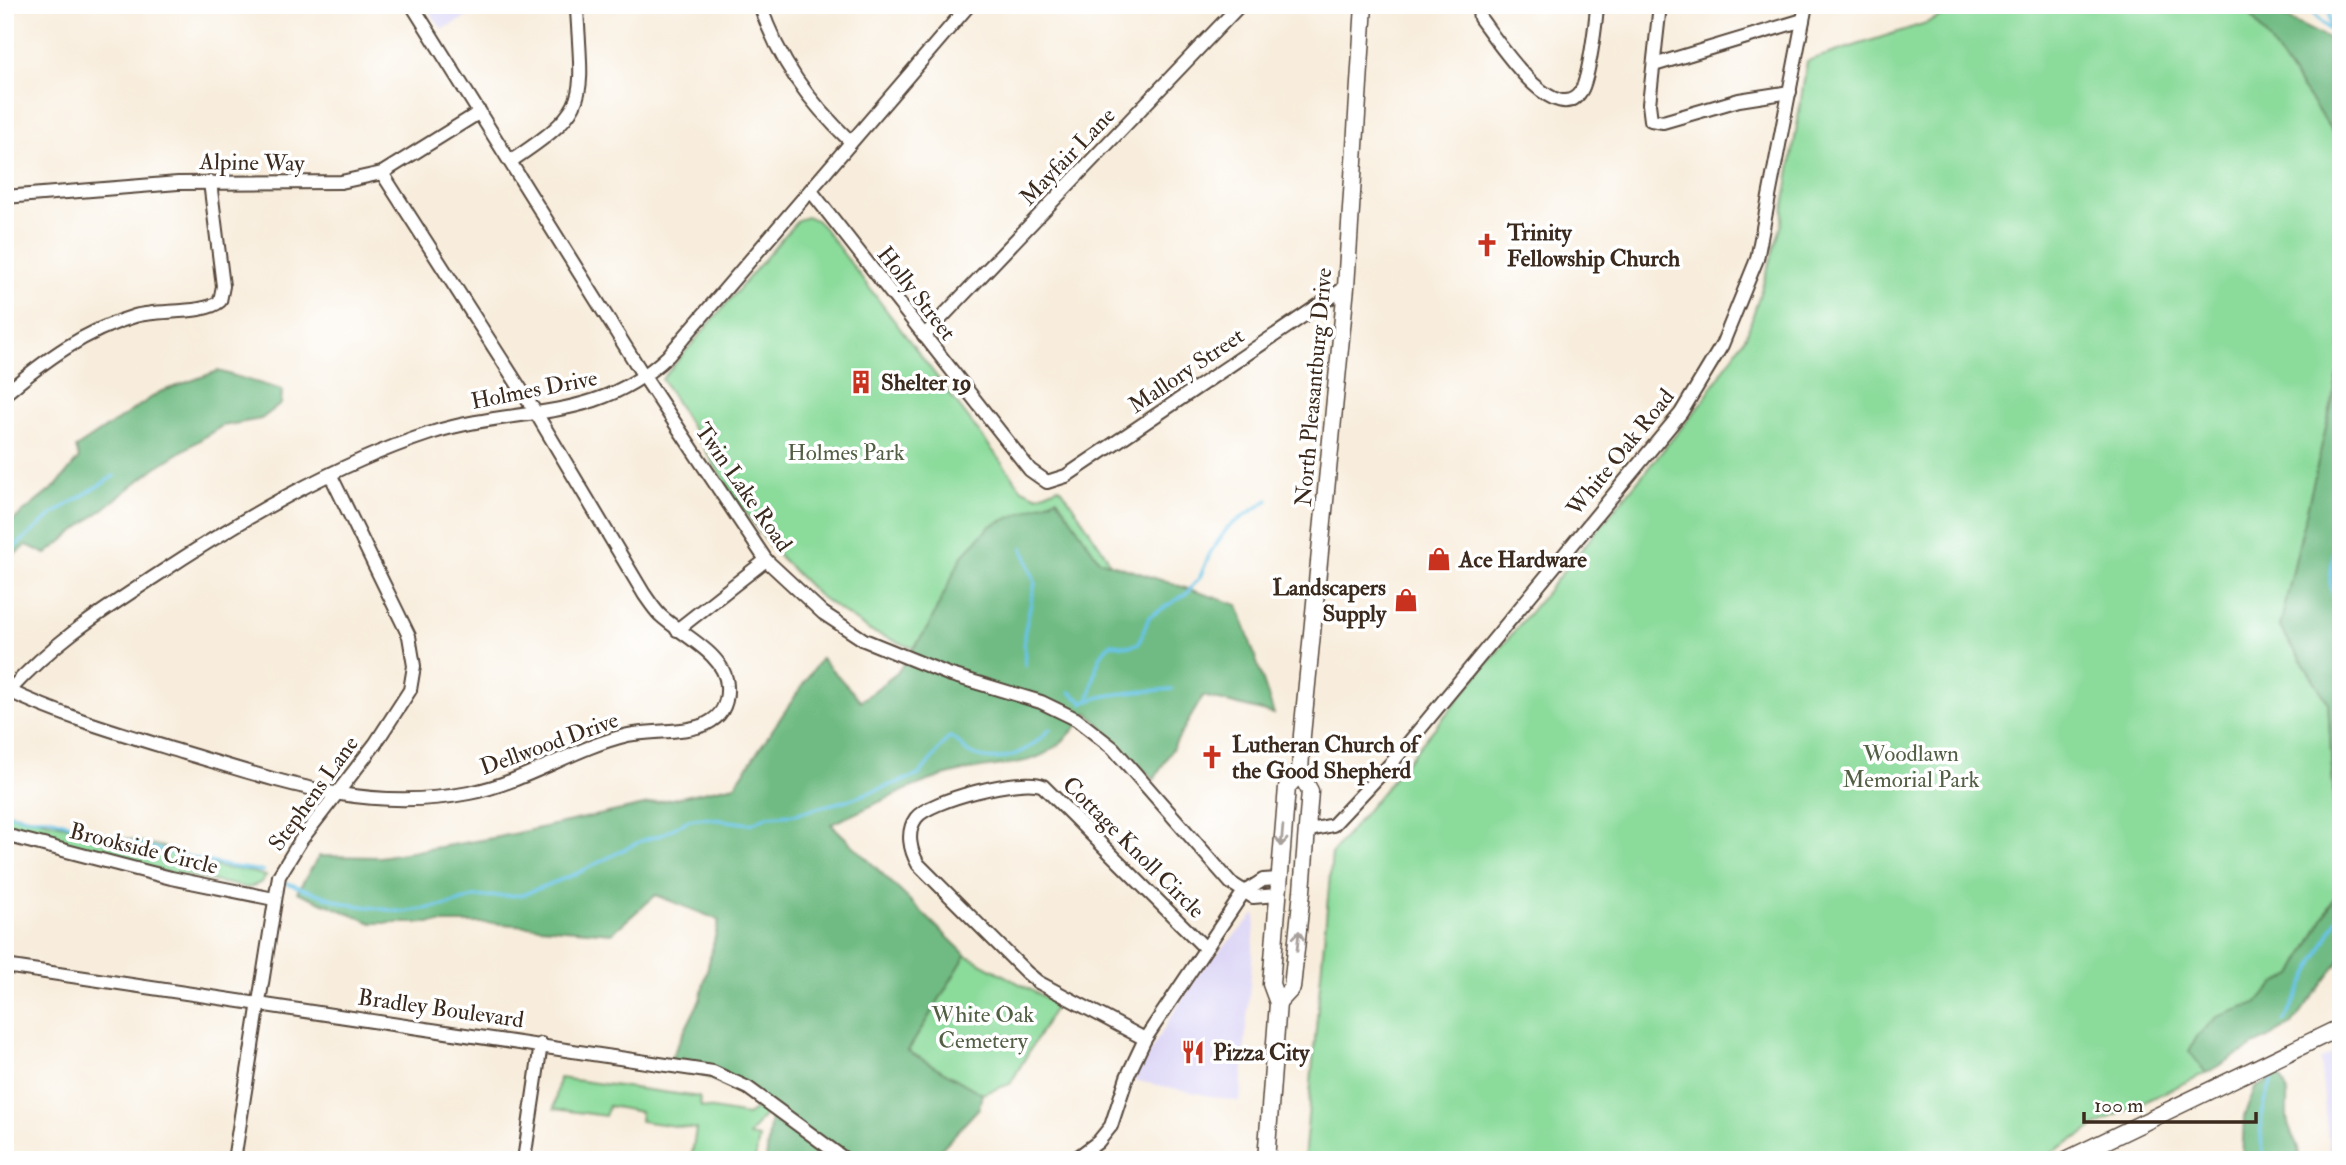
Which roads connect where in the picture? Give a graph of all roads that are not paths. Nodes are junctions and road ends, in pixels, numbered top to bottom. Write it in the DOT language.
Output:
graph roads {
  1 [pos="412,5"];
  2 [pos="760,5"];
  3 [pos="969,5"];
  4 [pos="1240,5"];
  5 [pos="1364,5"];
  6 [pos="1478,5"];
  7 [pos="1598,5"];
  8 [pos="1660,5"];
  9 [pos="1806,5"];
  10 [pos="577,9"];
  11 [pos="1803,20"];
  12 [pos="1654,65"];
  13 [pos="1790,92"];
  14 [pos="480,112"];
  15 [pos="851,142"];
  16 [pos="511,160"];
  17 [pos="382,173"];
  18 [pos="210,182"];
  19 [pos="811,191"];
  20 [pos="5,197"];
  21 [pos="1346,287"];
  22 [pos="924,336"];
  23 [pos="645,378"];
  24 [pos="5,394"];
  25 [pos="536,413"];
  26 [pos="331,477"];
  27 [pos="1047,482"];
  28 [pos="766,560"];
  29 [pos="677,630"];
  30 [pos="7,690"];
  31 [pos="1300,774"];
  32 [pos="336,795"];
  33 [pos="1306,831"];
  34 [pos="5,835"];
  35 [pos="1278,887"];
  36 [pos="1243,893"];
  37 [pos="274,899"];
  38 [pos="1204,947"];
  39 [pos="5,966"];
  40 [pos="257,1003"];
  41 [pos="1278,1003"];
  42 [pos="2341,1027"];
  43 [pos="1145,1039"];
  44 [pos="541,1044"];
  45 [pos="234,1160"];
  46 [pos="524,1160"];
  47 [pos="846,1160"];
  48 [pos="1074,1160"];
  49 [pos="1266,1160"];
  50 [pos="2066,1160"];
  1 -- 14 [label="street, Twin Lake Road"];
  2 -- 15 [label="street"];
  3 -- 15 [label="street, Holmes Drive"];
  4 -- 22 [label="street, Mayfair Lane"];
  5 -- 21 [label="main road, North Pleasantburg Drive"];
  6 -- 7 [label="street"];
  8 -- 12 [label="street"];
  9 -- 11 [label="street, White Oak Road"];
  10 -- 16 [label="street"];
  11 -- 12 [label="street"];
  11 -- 13 [label="street, White Oak Road"];
  12 -- 13 [label="street"];
  13 -- 33 [label="street, White Oak Road"];
  14 -- 16 [label="street, Twin Lake Road"];
  14 -- 17 [label="street, Alpine Way"];
  15 -- 19 [label="street, Holmes Drive"];
  16 -- 23 [label="street, Twin Lake Road"];
  17 -- 18 [label="street, Alpine Way"];
  17 -- 25 [label="street, Dellwood Drive"];
  18 -- 20 [label="street, Alpine Way"];
  18 -- 24 [label="street"];
  19 -- 22 [label="street, Holly Street"];
  19 -- 23 [label="street, Holmes Drive"];
  21 -- 27 [label="street, Mallory Street"];
  21 -- 31 [label="main road, North Pleasantburg Drive"];
  22 -- 27 [label="street, Holly Street"];
  23 -- 25 [label="street, Holmes Drive"];
  23 -- 28 [label="street, Twin Lake Road"];
  25 -- 26 [label="street, Holmes Drive"];
  25 -- 29 [label="street, Dellwood Drive"];
  26 -- 30 [label="street, Holmes Drive"];
  26 -- 32 [label="street, Stephens Lane"];
  28 -- 29 [label="street"];
  28 -- 36 [label="street, Twin Lake Road"];
  29 -- 32 [label="street, Dellwood Drive"];
  30 -- 32 [label="street, Dellwood Drive"];
  31 -- 33 [label="main road, North Pleasantburg Drive"];
  31 -- 35 [label="main road, North Pleasantburg Drive, one-way"];
  32 -- 37 [label="street, Stephens Lane"];
  41 -- 33 [label="main road, North Pleasantburg Drive, one-way"];
  34 -- 37 [label="street, Brookside Circle"];
  35 -- 36 [label="street"];
  35 -- 41 [label="main road, North Pleasantburg Drive"];
  36 -- 38 [label="street"];
  37 -- 40 [label="street, Stephens Lane"];
  38 -- 43 [label="street"];
  38 -- 43 [label="street, Cottage Knoll Circle"];
  39 -- 40 [label="street, Bradley Boulevard"];
  40 -- 44 [label="street, Bradley Boulevard"];
  40 -- 45 [label="street, Stephens Lane"];
  41 -- 49 [label="main road, North Pleasantburg Drive"];
  42 -- 50 [label="main road"];
  43 -- 48 [label="street"];
  44 -- 46 [label="street"];
  44 -- 47 [label="street, Bradley Boulevard"];
}
